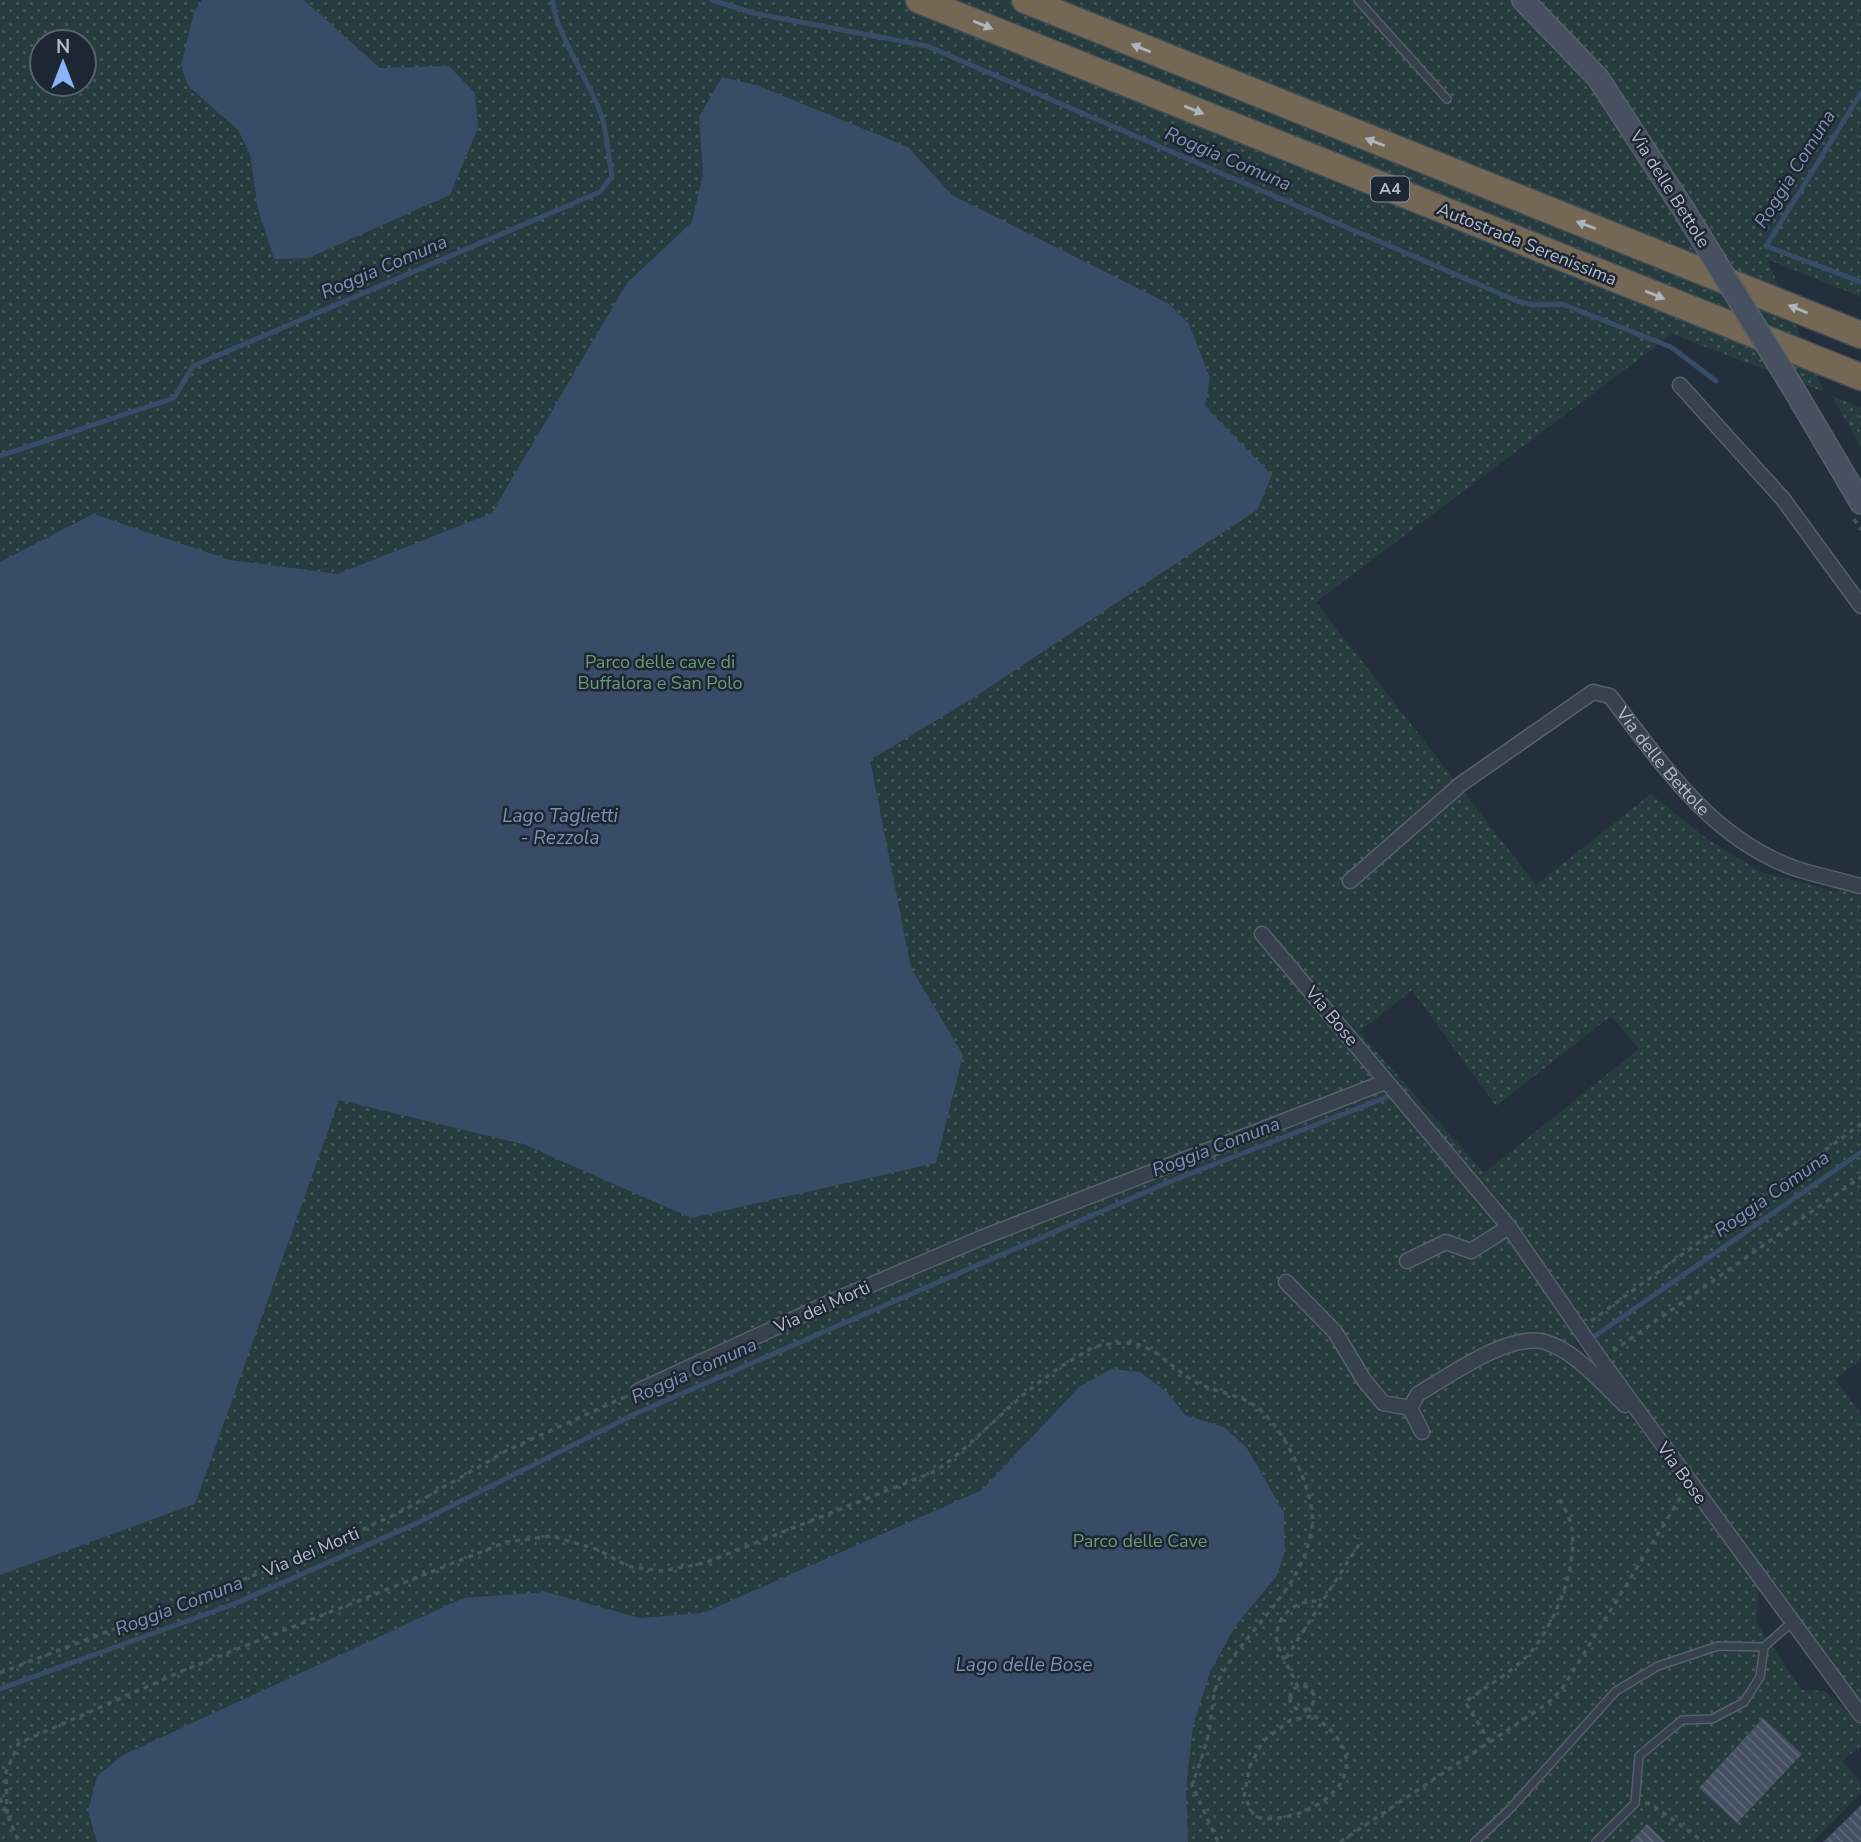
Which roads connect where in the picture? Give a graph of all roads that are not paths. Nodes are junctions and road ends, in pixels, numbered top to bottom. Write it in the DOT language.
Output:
graph roads {
  1 [pos="919,0"];
  2 [pos="1024,0"];
  3 [pos="1358,0"];
  4 [pos="1523,0"];
  5 [pos="1447,99"];
  6 [pos="1861,335"];
  7 [pos="1861,377"];
  8 [pos="1680,385"];
  9 [pos="1861,503"];
  10 [pos="1861,606"];
  11 [pos="1350,881"];
  12 [pos="1861,885"];
  13 [pos="1262,934"];
  14 [pos="1385,1082"];
  15 [pos="1509,1227"];
  16 [pos="1408,1261"];
  17 [pos="1286,1282"];
  18 [pos="638,1391"];
  19 [pos="1410,1408"];
  20 [pos="1650,1429"];
  21 [pos="1422,1432"];
  22 [pos="1791,1623"];
  23 [pos="1764,1647"];
  24 [pos="1861,1715"];
  25 [pos="1475,1842"];
  26 [pos="1596,1842"];
  1 -- 7 [label="highway, Autostrada Serenissima / A4, one-way"];
  6 -- 2 [label="highway, A4, one-way"];
  3 -- 5 [label="lane"];
  4 -- 9 [label="main road, Via delle Bettole, bridge"];
  8 -- 10 [label="street"];
  11 -- 12 [label="street, Via delle Bettole"];
  13 -- 14 [label="street, Via Bose"];
  14 -- 15 [label="street, Via Bose"];
  14 -- 18 [label="street, Via dei Morti"];
  15 -- 16 [label="street"];
  15 -- 20 [label="street, Via Bose"];
  17 -- 19 [label="street"];
  19 -- 20 [label="street"];
  19 -- 21 [label="street"];
  20 -- 22 [label="street, Via Bose"];
  22 -- 23 [label="lane"];
  22 -- 24 [label="street, Via Bose"];
  23 -- 25 [label="lane"];
  23 -- 26 [label="lane"];
}
